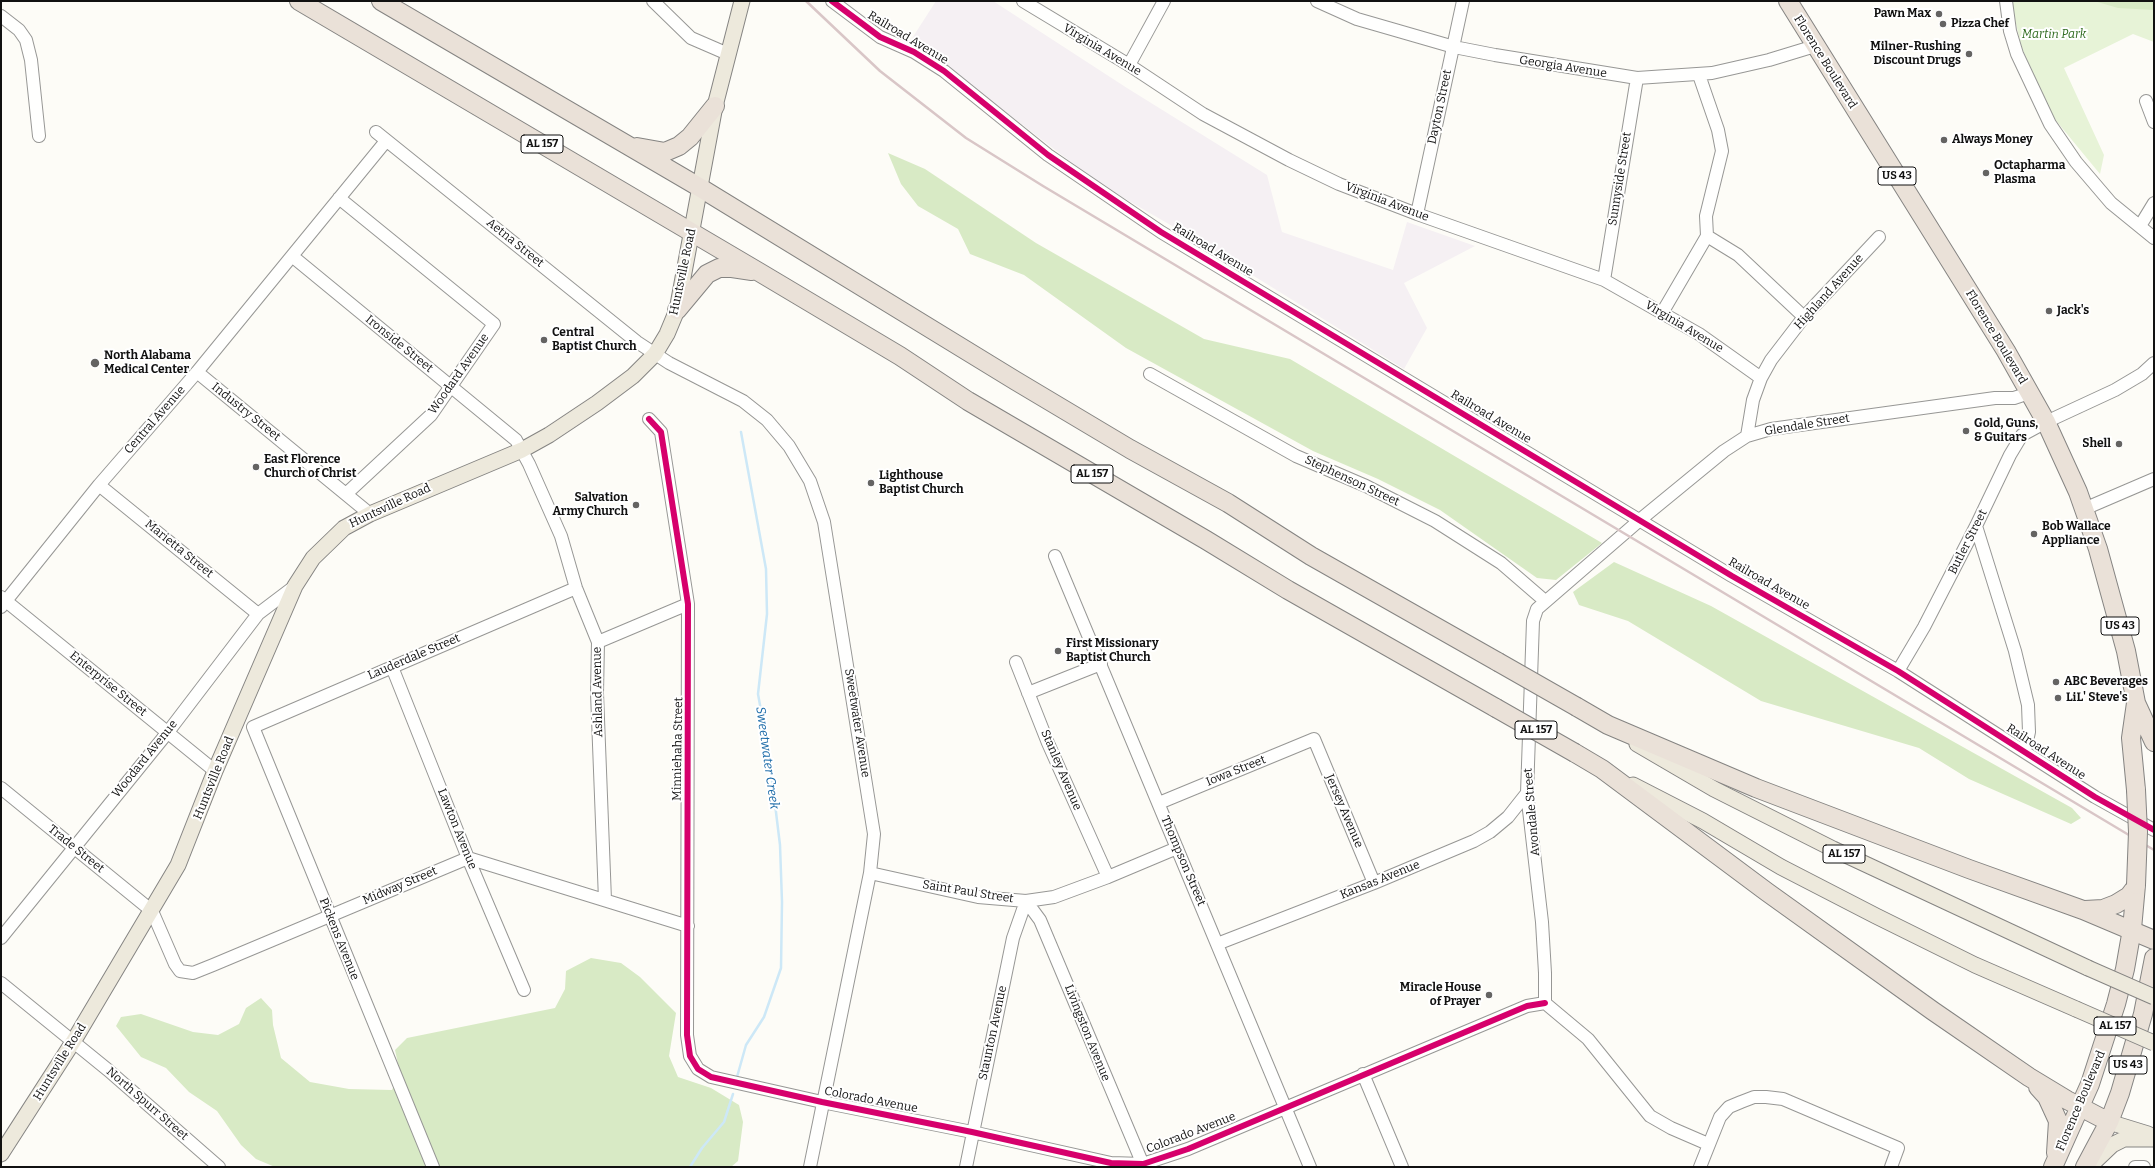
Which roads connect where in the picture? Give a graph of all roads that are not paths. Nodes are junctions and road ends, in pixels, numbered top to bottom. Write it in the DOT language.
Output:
graph roads {
  1 [pos="299,1"];
  2 [pos="381,1"];
  3 [pos="654,1"];
  4 [pos="742,1"];
  5 [pos="832,1"];
  6 [pos="1023,1"];
  7 [pos="1164,1"];
  8 [pos="1317,1"];
  9 [pos="1463,1"];
  10 [pos="1788,1"];
  11 [pos="2006,1"];
  12 [pos="1,16"];
  13 [pos="1815,46"];
  14 [pos="1454,47"];
  15 [pos="728,54"];
  16 [pos="1129,65"];
  17 [pos="1699,74"];
  18 [pos="1637,78"];
  19 [pos="2146,101"];
  20 [pos="715,106"];
  21 [pos="2154,122"];
  22 [pos="376,132"];
  23 [pos="39,136"];
  24 [pos="386,140"];
  25 [pos="623,144"];
  26 [pos="699,187"];
  27 [pos="339,198"];
  28 [pos="2154,203"];
  29 [pos="1417,214"];
  30 [pos="2140,226"];
  31 [pos="692,232"];
  32 [pos="1708,236"];
  33 [pos="1879,237"];
  34 [pos="2154,238"];
  35 [pos="292,256"];
  36 [pos="759,272"];
  37 [pos="1604,280"];
  38 [pos="677,310"];
  39 [pos="1662,313"];
  40 [pos="1804,317"];
  41 [pos="655,354"];
  42 [pos="2154,363"];
  43 [pos="196,372"];
  44 [pos="1150,374"];
  45 [pos="1761,378"];
  46 [pos="451,386"];
  47 [pos="2030,393"];
  48 [pos="649,419"];
  49 [pos="2046,422"];
  50 [pos="1746,436"];
  51 [pos="522,450"];
  52 [pos="2154,479"];
  53 [pos="100,485"];
  54 [pos="346,494"];
  55 [pos="2084,509"];
  56 [pos="370,514"];
  57 [pos="1641,519"];
  58 [pos="1976,526"];
  59 [pos="1055,556"];
  60 [pos="295,586"];
  61 [pos="576,588"];
  62 [pos="3,601"];
  63 [pos="1545,601"];
  64 [pos="688,604"];
  65 [pos="258,614"];
  66 [pos="598,642"];
  67 [pos="1016,662"];
  68 [pos="1102,664"];
  69 [pos="392,667"];
  70 [pos="1898,671"];
  71 [pos="1028,693"];
  72 [pos="2136,703"];
  73 [pos="237,723"];
  74 [pos="1608,725"];
  75 [pos="252,727"];
  76 [pos="168,732"];
  77 [pos="1314,739"];
  78 [pos="2154,742"];
  79 [pos="2025,750"];
  80 [pos="1602,769"];
  81 [pos="215,771"];
  82 [pos="1,788"];
  83 [pos="1527,793"];
  84 [pos="1159,803"];
  85 [pos="2154,830"];
  86 [pos="74,847"];
  87 [pos="1177,848"];
  88 [pos="468,858"];
  89 [pos="870,873"];
  90 [pos="1108,878"];
  91 [pos="1374,883"];
  92 [pos="2136,887"];
  93 [pos="605,900"];
  94 [pos="1026,901"];
  95 [pos="2083,910"];
  96 [pos="152,911"];
  97 [pos="330,916"];
  98 [pos="688,926"];
  99 [pos="2132,930"];
  100 [pos="1,938"];
  101 [pos="2154,940"];
  102 [pos="1217,944"];
  103 [pos="2154,958"];
  104 [pos="1,983"];
  105 [pos="524,990"];
  106 [pos="2154,997"];
  107 [pos="1544,1003"];
  108 [pos="73,1042"];
  109 [pos="2154,1043"];
  110 [pos="1364,1074"];
  111 [pos="711,1077"];
  112 [pos="2029,1077"];
  113 [pos="822,1102"];
  114 [pos="1285,1107"];
  115 [pos="2081,1108"];
  116 [pos="2109,1122"];
  117 [pos="972,1132"];
  118 [pos="2154,1137"];
  119 [pos="1708,1144"];
  120 [pos="1,1154"];
  121 [pos="2054,1165"];
  122 [pos="1128,1166"];
  123 [pos="1143,1166"];
  124 [pos="219,1167"];
  125 [pos="433,1167"];
  126 [pos="810,1167"];
  127 [pos="966,1167"];
  128 [pos="1310,1167"];
  129 [pos="1402,1167"];
  130 [pos="1700,1167"];
  131 [pos="1891,1167"];
  132 [pos="2085,1167"];
  133 [pos="2089,1167"];
  134 [pos="2134,1167"];
  135 [pos="2144,1167"];
  1 -- 31 [label="highway, AL 157"];
  2 -- 25 [label="highway, AL 157"];
  3 -- 15 [label="street"];
  4 -- 15 [label="main road, Huntsville Road"];
  5 -- 57 [label="street, Railroad Avenue"];
  6 -- 16 [label="street, Virginia Avenue"];
  7 -- 16 [label="street"];
  8 -- 14 [label="street, Georgia Avenue"];
  9 -- 14 [label="street, Dayton Street"];
  10 -- 13 [label="highway, Florence Boulevard / US 43"];
  11 -- 30 [label="street"];
  12 -- 23 [label="street"];
  13 -- 17 [label="street, Georgia Avenue"];
  13 -- 47 [label="highway, Florence Boulevard / US 43"];
  14 -- 18 [label="street, Georgia Avenue"];
  14 -- 29 [label="street, Dayton Street"];
  15 -- 20 [label="main road, Huntsville Road"];
  16 -- 29 [label="street, Virginia Avenue"];
  17 -- 18 [label="street, Georgia Avenue"];
  17 -- 32 [label="street"];
  18 -- 37 [label="street, Sunnyside Street"];
  19 -- 21 [label="street"];
  20 -- 25 [label="highway"];
  20 -- 26 [label="main road, Huntsville Road"];
  22 -- 24 [label="street, Aetna Street"];
  24 -- 27 [label="street, Central Avenue"];
  24 -- 41 [label="street, Aetna Street"];
  25 -- 26 [label="highway, AL 157"];
  26 -- 31 [label="main road, Huntsville Road"];
  26 -- 74 [label="highway, AL 157, bridge"];
  27 -- 35 [label="street, Central Avenue"];
  27 -- 46 [label="street, Woodard Avenue"];
  28 -- 30 [label="street"];
  29 -- 37 [label="street, Virginia Avenue"];
  30 -- 34 [label="street"];
  31 -- 36 [label="highway, AL 157"];
  31 -- 38 [label="main road, Huntsville Road"];
  32 -- 39 [label="street"];
  32 -- 40 [label="street"];
  33 -- 40 [label="street, Highland Avenue"];
  35 -- 43 [label="street, Central Avenue"];
  35 -- 46 [label="street, Ironside Street"];
  36 -- 38 [label="highway"];
  36 -- 80 [label="highway, AL 157, bridge"];
  37 -- 39 [label="street, Virginia Avenue"];
  38 -- 41 [label="main road, Huntsville Road"];
  39 -- 45 [label="street, Virginia Avenue"];
  40 -- 45 [label="street, Highland Avenue"];
  41 -- 51 [label="main road, Huntsville Road"];
  41 -- 89 [label="street, Sweetwater Avenue"];
  42 -- 49 [label="street, Butler Street"];
  43 -- 53 [label="street, Central Avenue"];
  43 -- 54 [label="street, Industry Street"];
  44 -- 63 [label="street, Stephenson Street"];
  45 -- 50 [label="street, Highland Avenue"];
  46 -- 51 [label="street, Ironside Street"];
  46 -- 54 [label="street, Woodard Avenue"];
  47 -- 49 [label="highway, Florence Boulevard / US 43"];
  47 -- 50 [label="street, Glendale Street"];
  48 -- 64 [label="street, Minniehaha Street"];
  49 -- 55 [label="highway, Florence Boulevard / US 43"];
  49 -- 58 [label="street, Butler Street"];
  50 -- 57 [label="street, Glendale Street"];
  51 -- 56 [label="main road, Huntsville Road"];
  51 -- 61 [label="street, Ashland Avenue"];
  52 -- 55 [label="street"];
  53 -- 62 [label="street, Central Avenue"];
  53 -- 65 [label="street, Marietta Street"];
  54 -- 56 [label="street, Industry Street"];
  55 -- 72 [label="highway, Florence Boulevard / US 43"];
  56 -- 60 [label="main road, Huntsville Road"];
  57 -- 63 [label="street, Glendale Street"];
  57 -- 70 [label="street, Railroad Avenue"];
  58 -- 70 [label="street, Butler Street"];
  58 -- 79 [label="street"];
  59 -- 68 [label="street, Thompson Street"];
  60 -- 65 [label="street, Woodard Avenue"];
  60 -- 73 [label="main road, Huntsville Road"];
  61 -- 66 [label="street, Ashland Avenue"];
  61 -- 69 [label="street, Lauderdale Street"];
  62 -- 76 [label="street, Enterprise Street"];
  63 -- 83 [label="street, Avondale Street"];
  64 -- 66 [label="street"];
  64 -- 98 [label="street, Minniehaha Street"];
  65 -- 76 [label="street, Woodard Avenue"];
  66 -- 93 [label="street, Ashland Avenue"];
  67 -- 71 [label="street, Stanley Avenue"];
  68 -- 71 [label="street"];
  68 -- 84 [label="street, Thompson Street"];
  69 -- 75 [label="street, Lauderdale Street"];
  69 -- 88 [label="street, Lawton Avenue"];
  70 -- 79 [label="street, Railroad Avenue"];
  71 -- 90 [label="street, Stanley Avenue"];
  72 -- 78 [label="highway, Florence Boulevard / US 43"];
  72 -- 92 [label="highway, Florence Boulevard / US 43, bridge"];
  73 -- 75 [label="street"];
  73 -- 81 [label="main road, Huntsville Road"];
  74 -- 95 [label="highway"];
  74 -- 106 [label="main road, AL 157, bridge"];
  75 -- 97 [label="street, Pickens Avenue"];
  76 -- 81 [label="street, Enterprise Street"];
  76 -- 86 [label="street, Woodard Avenue"];
  77 -- 84 [label="street, Iowa Street"];
  77 -- 91 [label="street, Jersey Avenue"];
  79 -- 85 [label="street, Railroad Avenue"];
  80 -- 109 [label="main road, AL 157, bridge"];
  80 -- 112 [label="highway"];
  81 -- 96 [label="main road, Huntsville Road"];
  82 -- 86 [label="street, Trade Street"];
  83 -- 91 [label="street, Kansas Avenue"];
  83 -- 107 [label="street, Avondale Street"];
  84 -- 87 [label="street, Thompson Street"];
  86 -- 96 [label="street, Trade Street"];
  86 -- 100 [label="street, Woodard Avenue"];
  87 -- 90 [label="street, Saint Paul Street"];
  87 -- 102 [label="street, Thompson Street"];
  88 -- 93 [label="street"];
  88 -- 97 [label="street, Midway Street"];
  88 -- 105 [label="street, Lawton Avenue"];
  89 -- 94 [label="street, Saint Paul Street"];
  89 -- 113 [label="street, Sweetwater Avenue"];
  90 -- 94 [label="street, Saint Paul Street"];
  91 -- 102 [label="street, Kansas Avenue"];
  92 -- 95 [label="highway"];
  92 -- 99 [label="highway, Florence Boulevard / US 43"];
  93 -- 98 [label="street"];
  94 -- 117 [label="street, Staunton Avenue"];
  94 -- 123 [label="street, Livingston Avenue"];
  95 -- 99 [label="highway"];
  96 -- 97 [label="street, Midway Street"];
  96 -- 108 [label="main road, Huntsville Road"];
  97 -- 125 [label="street, Pickens Avenue"];
  98 -- 111 [label="street, Minniehaha Street"];
  99 -- 101 [label="highway"];
  99 -- 115 [label="highway, Florence Boulevard / US 43"];
  102 -- 114 [label="street, Thompson Street"];
  103 -- 116 [label="highway, US 43"];
  104 -- 108 [label="street, North Spurr Street"];
  107 -- 110 [label="street, Colorado Avenue"];
  107 -- 119 [label="street"];
  108 -- 120 [label="main road, Huntsville Road"];
  108 -- 124 [label="street, North Spurr Street"];
  110 -- 114 [label="street, Colorado Avenue"];
  110 -- 129 [label="street"];
  111 -- 113 [label="street, Colorado Avenue"];
  112 -- 115 [label="highway"];
  112 -- 121 [label="highway"];
  113 -- 117 [label="street, Colorado Avenue"];
  113 -- 126 [label="street, Sweetwater Avenue"];
  114 -- 123 [label="street, Colorado Avenue"];
  114 -- 128 [label="street, Thompson Street"];
  115 -- 116 [label="highway"];
  115 -- 121 [label="highway, Florence Boulevard / US 43"];
  116 -- 118 [label="main road"];
  116 -- 132 [label="highway, US 43"];
  117 -- 122 [label="street, Colorado Avenue"];
  117 -- 127 [label="street, Staunton Avenue"];
  118 -- 133 [label="main road"];
  119 -- 130 [label="street"];
  119 -- 131 [label="street"];
  122 -- 123 [label="street, Colorado Avenue"];
  134 -- 135 [label="street"];
}
